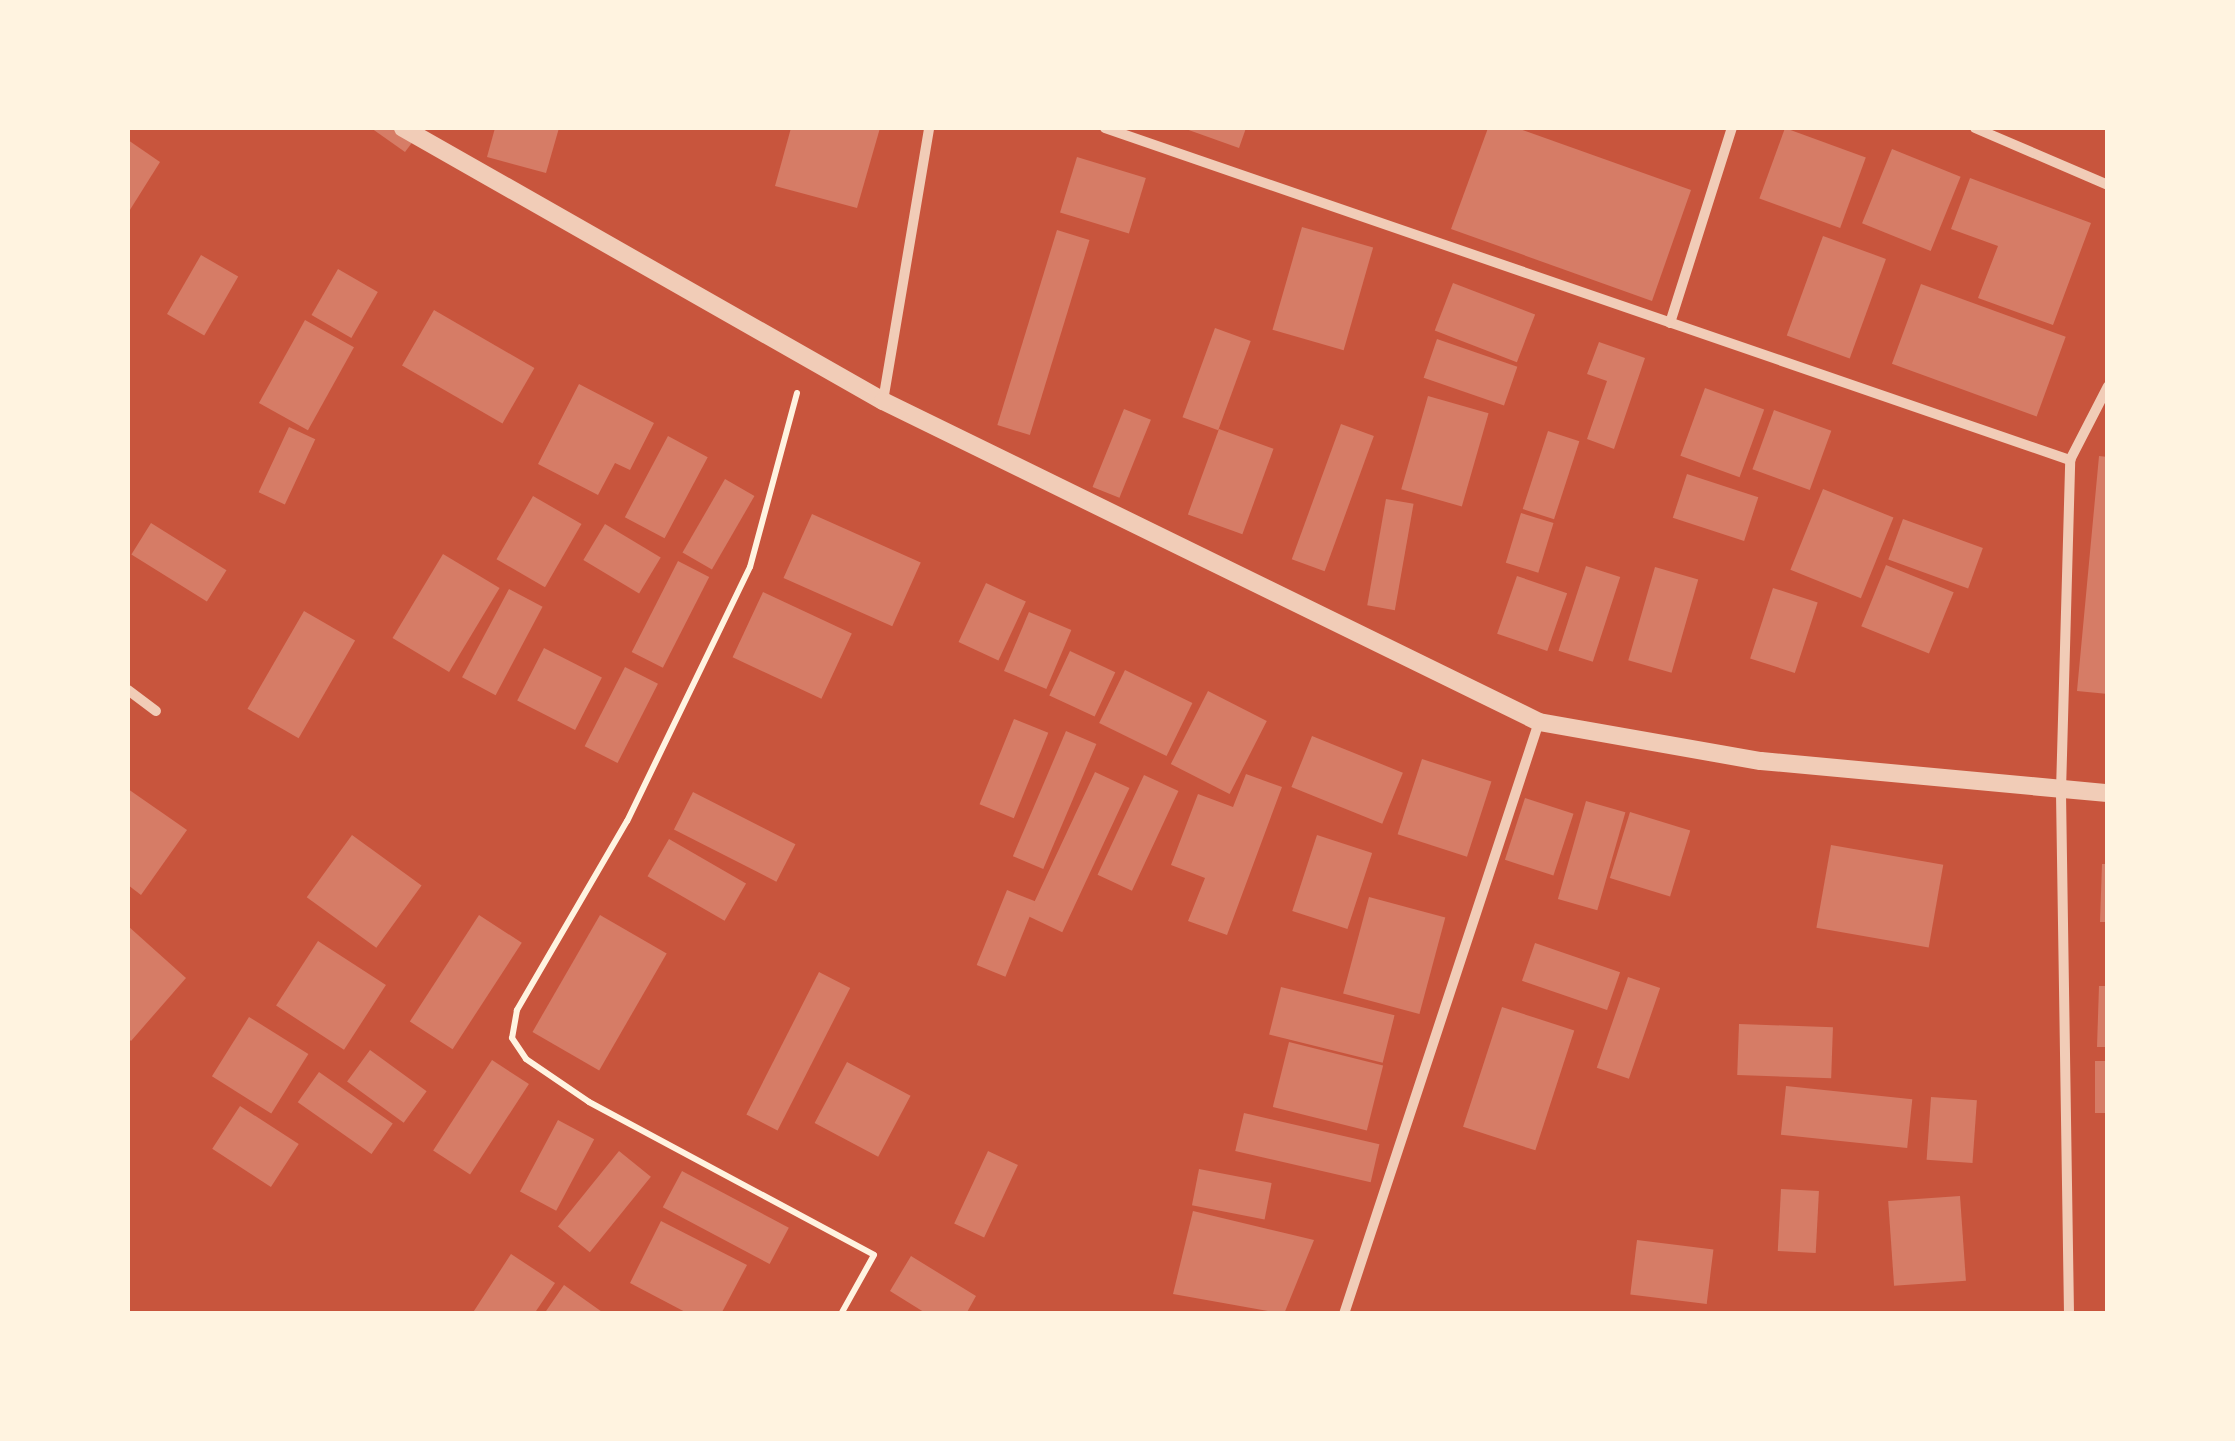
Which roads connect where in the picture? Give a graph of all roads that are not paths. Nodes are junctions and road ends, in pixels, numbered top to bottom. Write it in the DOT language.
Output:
graph roads {
  1 [pos="402,128"];
  2 [pos="929,128"];
  3 [pos="1105,128"];
  4 [pos="1732,128"];
  5 [pos="1975,128"];
  6 [pos="2108,184"];
  7 [pos="1670,324"];
  8 [pos="2108,386"];
  9 [pos="883,401"];
  10 [pos="2070,460"];
  11 [pos="128,690"];
  12 [pos="156,711"];
  13 [pos="1539,722"];
  14 [pos="2062,791"];
  15 [pos="2108,793"];
  16 [pos="1344,1314"];
  17 [pos="2069,1314"];
  1 -- 9 [label="street"];
  2 -- 9 [label="street"];
  3 -- 7 [label="street"];
  4 -- 7 [label="street"];
  5 -- 6 [label="street"];
  7 -- 10 [label="street"];
  8 -- 10 [label="street"];
  9 -- 13 [label="street"];
  10 -- 14 [label="street"];
  11 -- 12 [label="street"];
  13 -- 14 [label="street"];
  13 -- 16 [label="street"];
  14 -- 15 [label="street"];
  14 -- 17 [label="street"];
}
